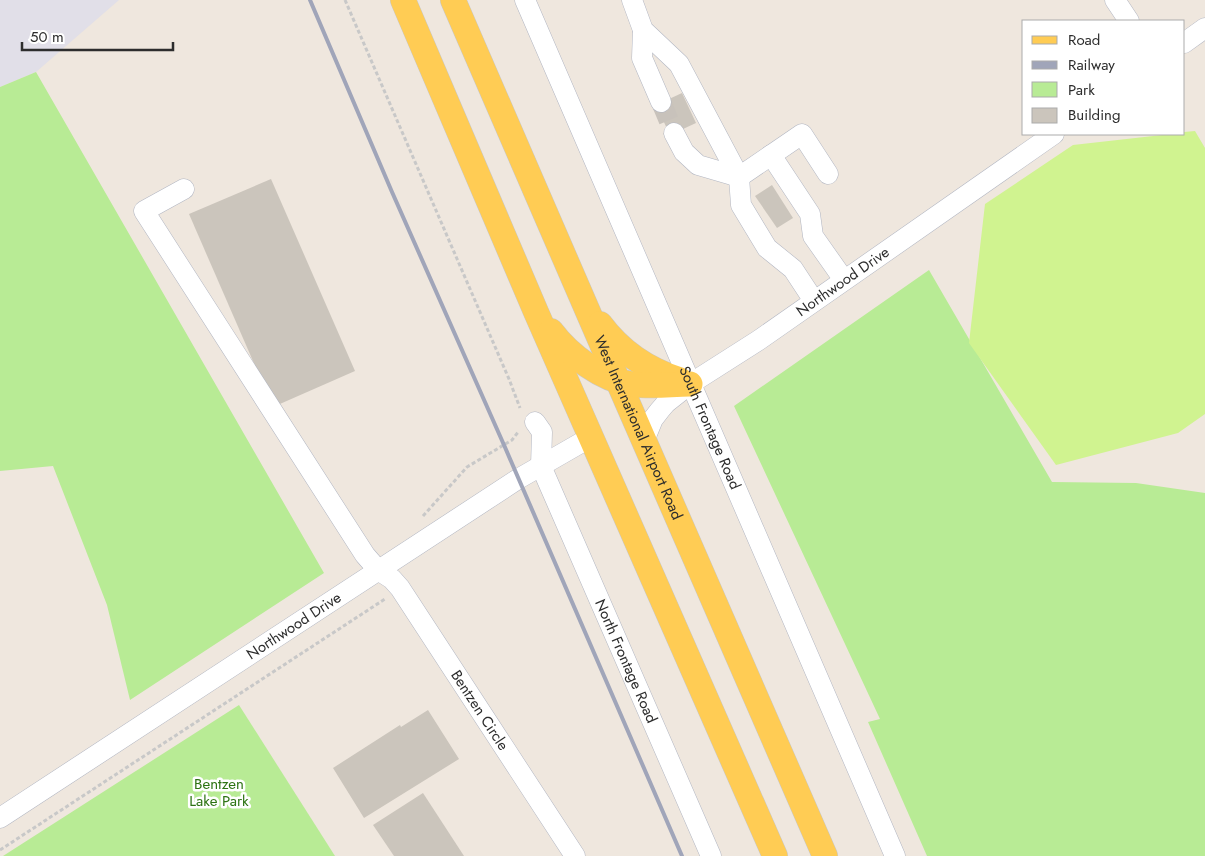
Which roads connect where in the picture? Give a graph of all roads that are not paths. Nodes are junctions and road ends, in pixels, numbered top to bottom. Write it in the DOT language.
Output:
graph roads {
  1 [pos="403,0"];
  2 [pos="453,0"];
  3 [pos="525,0"];
  4 [pos="632,0"];
  5 [pos="1115,0"];
  6 [pos="1128,20"];
  7 [pos="1205,28"];
  8 [pos="643,30"];
  9 [pos="1185,42"];
  10 [pos="661,102"];
  11 [pos="674,133"];
  12 [pos="1053,135"];
  13 [pos="771,155"];
  14 [pos="828,174"];
  15 [pos="739,177"];
  16 [pos="184,190"];
  17 [pos="574,280"];
  18 [pos="844,280"];
  19 [pos="814,301"];
  20 [pos="536,312"];
  21 [pos="618,381"];
  22 [pos="690,384"];
  23 [pos="526,421"];
  24 [pos="591,437"];
  25 [pos="644,440"];
  26 [pos="541,466"];
  27 [pos="378,570"];
  28 [pos="0,818"];
  29 [pos="574,856"];
  30 [pos="711,856"];
  31 [pos="775,856"];
  32 [pos="826,856"];
  33 [pos="895,856"];
  1 -- 20 [label="main road"];
  2 -- 17 [label="main road, West International Airport Road"];
  3 -- 22 [label="street, South Frontage Road"];
  4 -- 8 [label="street"];
  5 -- 6 [label="street"];
  7 -- 9 [label="street"];
  8 -- 10 [label="street"];
  8 -- 15 [label="street"];
  11 -- 15 [label="street"];
  12 -- 18 [label="street, Northwood Drive"];
  13 -- 14 [label="street"];
  13 -- 15 [label="street"];
  13 -- 18 [label="street"];
  15 -- 19 [label="street"];
  16 -- 27 [label="street, Bentzen Circle"];
  17 -- 21 [label="main road, West International Airport Road"];
  17 -- 22 [label="main road"];
  18 -- 19 [label="street, Northwood Drive"];
  19 -- 22 [label="street, Northwood Drive"];
  20 -- 21 [label="main road"];
  20 -- 24 [label="main road"];
  21 -- 22 [label="main road"];
  21 -- 25 [label="main road, West International Airport Road"];
  22 -- 25 [label="street, Northwood Drive"];
  22 -- 33 [label="street, South Frontage Road"];
  23 -- 26 [label="street"];
  24 -- 26 [label="street, Northwood Drive"];
  24 -- 31 [label="main road"];
  25 -- 32 [label="main road, West International Airport Road"];
  26 -- 27 [label="street, Northwood Drive"];
  26 -- 30 [label="street, North Frontage Road"];
  27 -- 28 [label="street, Northwood Drive"];
  27 -- 29 [label="street, Bentzen Circle"];
}
